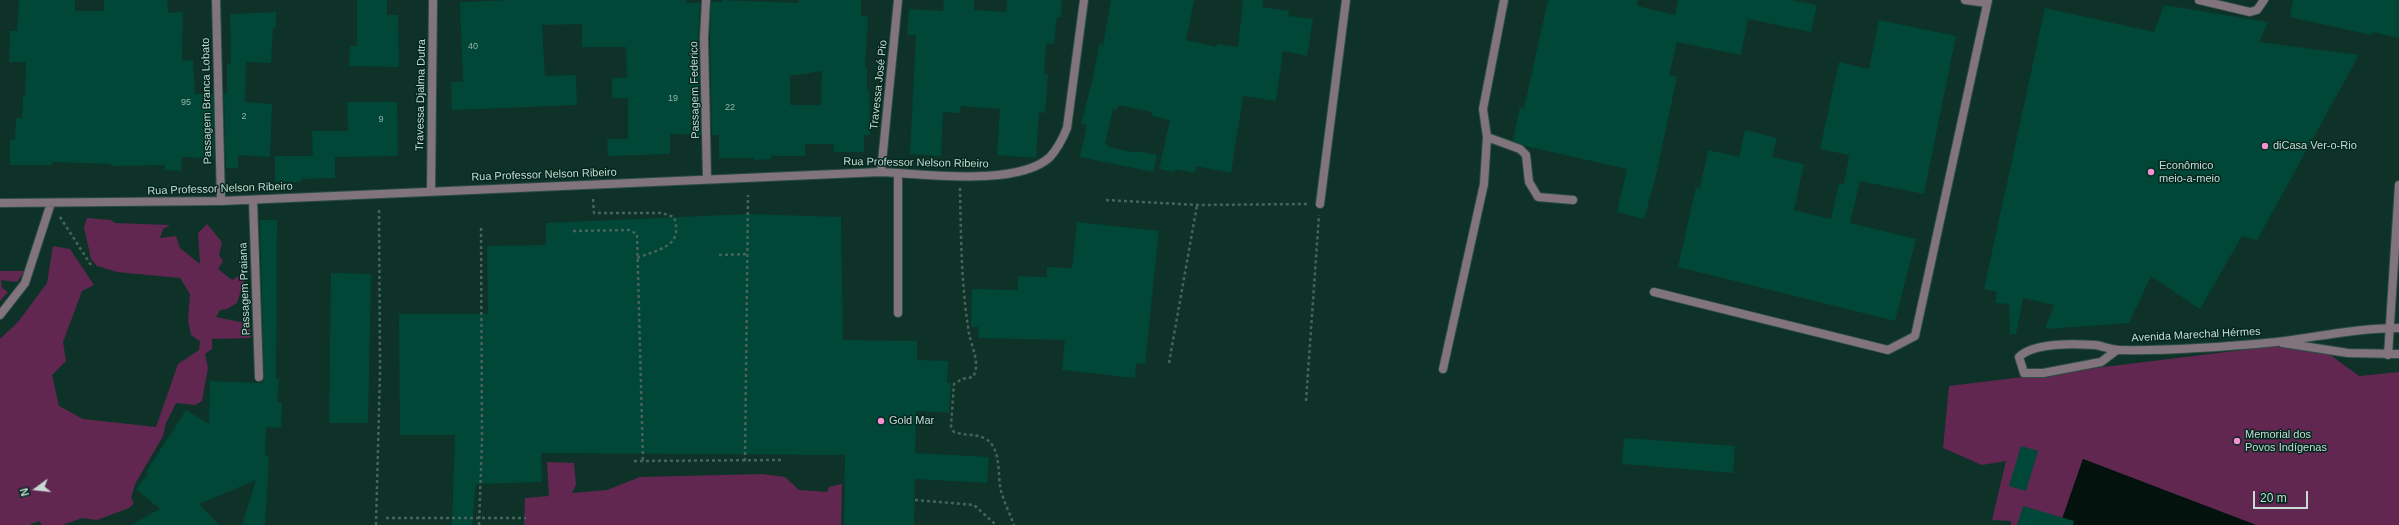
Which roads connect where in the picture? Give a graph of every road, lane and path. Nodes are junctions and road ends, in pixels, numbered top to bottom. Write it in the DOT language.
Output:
graph roads {
  1 [pos="216,0"];
  2 [pos="433,0"];
  3 [pos="706,0"];
  4 [pos="898,0"];
  5 [pos="1084,0"];
  6 [pos="1346,0"];
  7 [pos="1504,0"];
  8 [pos="1965,0"];
  9 [pos="2199,0"];
  10 [pos="2264,0"];
  11 [pos="1987,1"];
  12 [pos="2223,2"];
  13 [pos="1487,137"];
  14 [pos="881,172"];
  15 [pos="898,173"];
  16 [pos="959,176"];
  17 [pos="707,179"];
  18 [pos="2399,185"];
  19 [pos="431,190"];
  20 [pos="379,195"];
  21 [pos="748,195"];
  22 [pos="594,199"];
  23 [pos="252,200"];
  24 [pos="1106,200"];
  25 [pos="1573,200"];
  26 [pos="221,201"];
  27 [pos="0,203"];
  28 [pos="51,204"];
  29 [pos="1320,204"];
  30 [pos="1197,205"];
  31 [pos="481,228"];
  32 [pos="573,231"];
  33 [pos="749,254"];
  34 [pos="719,255"];
  35 [pos="637,258"];
  36 [pos="91,265"];
  37 [pos="1654,292"];
  38 [pos="898,313"];
  39 [pos="0,315"];
  40 [pos="2388,328"];
  41 [pos="2399,328"];
  42 [pos="2277,342"];
  43 [pos="2117,350"];
  44 [pos="2388,354"];
  45 [pos="2399,354"];
  46 [pos="1169,363"];
  47 [pos="1443,369"];
  48 [pos="258,377"];
  49 [pos="1306,401"];
  50 [pos="745,460"];
  51 [pos="781,460"];
  52 [pos="634,461"];
  53 [pos="643,462"];
  54 [pos="915,500"];
  55 [pos="386,518"];
  56 [pos="480,518"];
  57 [pos="526,518"];
  58 [pos="376,525"];
  59 [pos="479,525"];
  60 [pos="996,525"];
  61 [pos="1014,525"];
  1 -- 26 [label="street, Passagem Branca Lobato"];
  2 -- 19 [label="street, Travessa Djalma Dutra"];
  3 -- 17 [label="street, Passagem Federico"];
  4 -- 14 [label="street, Travessa José Pio"];
  5 -- 16 [label="street, Rua Professor Nelson Ribeiro"];
  6 -- 29 [label="street"];
  7 -- 13 [label="street"];
  8 -- 11 [label="street"];
  9 -- 12 [label="street"];
  10 -- 12 [label="street"];
  11 -- 37 [label="street"];
  13 -- 25 [label="street"];
  13 -- 47 [label="street"];
  14 -- 15 [label="street, Rua Professor Nelson Ribeiro"];
  14 -- 17 [label="street, Rua Professor Nelson Ribeiro"];
  15 -- 16 [label="street, Rua Professor Nelson Ribeiro"];
  15 -- 38 [label="street"];
  16 -- 61 [label="path"];
  17 -- 19 [label="street, Rua Professor Nelson Ribeiro"];
  18 -- 40 [label="street"];
  19 -- 20 [label="street, Rua Professor Nelson Ribeiro"];
  20 -- 23 [label="street, Rua Professor Nelson Ribeiro"];
  20 -- 58 [label="path"];
  21 -- 33 [label="path"];
  22 -- 35 [label="path"];
  23 -- 26 [label="street, Rua Professor Nelson Ribeiro"];
  23 -- 48 [label="street, Passagem Praiana"];
  24 -- 30 [label="path"];
  26 -- 28 [label="street, Rua Professor Nelson Ribeiro"];
  27 -- 28 [label="street, Rua Professor Nelson Ribeiro"];
  28 -- 36 [label="path"];
  28 -- 39 [label="street"];
  29 -- 30 [label="path"];
  29 -- 49 [label="path"];
  30 -- 46 [label="path"];
  31 -- 56 [label="path"];
  32 -- 35 [label="path"];
  33 -- 34 [label="path"];
  33 -- 50 [label="path"];
  35 -- 53 [label="path"];
  40 -- 41 [label="street, Avenida Marechal Hérmes"];
  40 -- 42 [label="street, Avenida Marechal Hérmes"];
  40 -- 44 [label="street"];
  42 -- 43 [label="street, Avenida Marechal Hérmes"];
  42 -- 44 [label="street, Avenida Marechal Hérmes"];
  43 -- 43 [label="street, Avenida Marechal Hérmes"];
  44 -- 45 [label="street, Avenida Marechal Hérmes"];
  50 -- 51 [label="path"];
  50 -- 53 [label="path"];
  52 -- 53 [label="path"];
  54 -- 60 [label="path"];
  55 -- 56 [label="path"];
  56 -- 57 [label="path"];
  56 -- 59 [label="path"];
}
